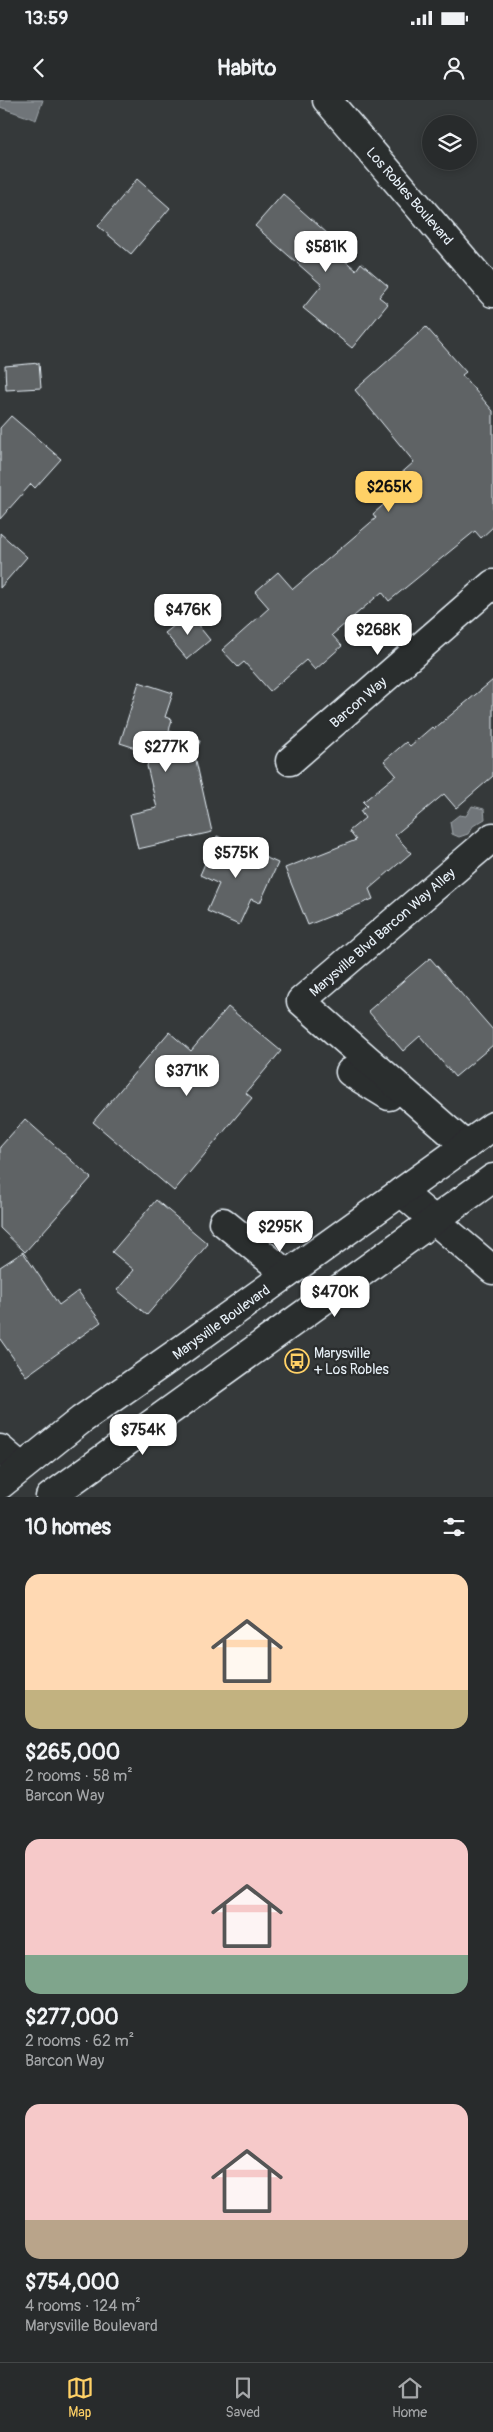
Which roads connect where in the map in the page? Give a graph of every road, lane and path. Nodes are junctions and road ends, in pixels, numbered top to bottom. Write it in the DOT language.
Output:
graph roads {
  1 [pos="327,100"];
  2 [pos="493,293"];
  3 [pos="493,584"];
  4 [pos="290,761"];
  5 [pos="493,837"];
  6 [pos="350,1072"];
  7 [pos="493,1126"];
  8 [pos="461,1150"];
  9 [pos="493,1178"];
  10 [pos="401,1192"];
  11 [pos="435,1220"];
  12 [pos="222,1222"];
  13 [pos="493,1270"];
  14 [pos="287,1274"];
  15 [pos="0,1449"];
  16 [pos="21,1467"];
  17 [pos="0,1485"];
  18 [pos="51,1497"];
  1 -- 2 [label="main road, Los Robles Boulevard"];
  3 -- 4 [label="main road, Barcon Way"];
  5 -- 8 [label="main road, Marysville Blvd Barcon Way Alley"];
  6 -- 8 [label="main road"];
  7 -- 8 [label="main road, Marysville Boulevard"];
  8 -- 10 [label="main road, Marysville Boulevard"];
  9 -- 11 [label="main road"];
  10 -- 11 [label="main road"];
  10 -- 14 [label="main road, Marysville Boulevard"];
  11 -- 13 [label="main road"];
  11 -- 18 [label="main road"];
  12 -- 14 [label="main road"];
  14 -- 16 [label="main road, Marysville Boulevard"];
  15 -- 16 [label="main road"];
  16 -- 17 [label="main road, Marysville Boulevard"];
  16 -- 18 [label="main road"];
}
